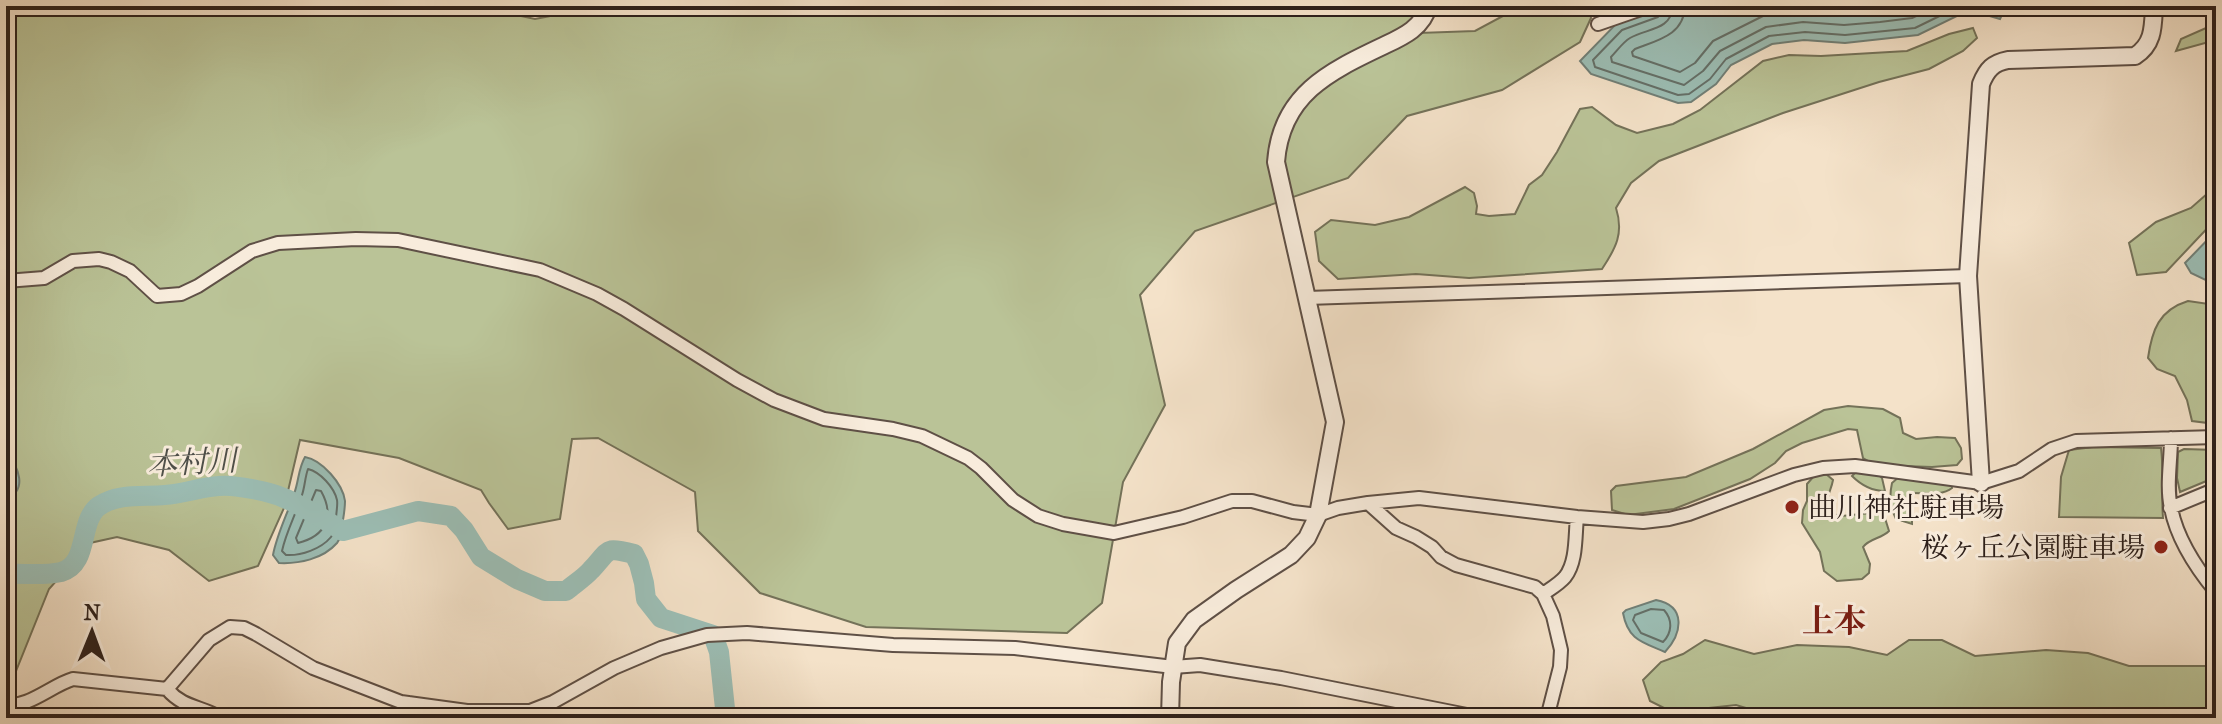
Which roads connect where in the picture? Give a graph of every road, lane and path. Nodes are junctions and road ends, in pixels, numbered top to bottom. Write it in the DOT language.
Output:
graph roads {
  1 [pos="1428,6"];
  2 [pos="1650,6"];
  3 [pos="2154,6"];
  4 [pos="1598,24"];
  5 [pos="1968,276"];
  6 [pos="6,281"];
  7 [pos="1307,298"];
  8 [pos="2216,437"];
  9 [pos="2171,438"];
  10 [pos="1981,483"];
  11 [pos="2216,489"];
  12 [pos="1368,503"];
  13 [pos="2170,508"];
  14 [pos="1318,515"];
  15 [pos="1577,517"];
  16 [pos="2214,588"];
  17 [pos="1543,594"];
  18 [pos="1173,667"];
  19 [pos="167,689"];
  20 [pos="409,703"];
  21 [pos="6,704"];
  22 [pos="466,715"];
  23 [pos="221,718"];
  24 [pos="392,718"];
  25 [pos="1170,718"];
  26 [pos="1482,718"];
  27 [pos="1547,718"];
  1 -- 7 [label="street"];
  2 -- 4 [label="street"];
  3 -- 5 [label="street"];
  5 -- 7 [label="street"];
  5 -- 10 [label="street"];
  6 -- 14 [label="street"];
  7 -- 14 [label="street"];
  8 -- 9 [label="street"];
  9 -- 10 [label="street"];
  9 -- 13 [label="street"];
  10 -- 15 [label="street"];
  11 -- 13 [label="street"];
  12 -- 14 [label="street"];
  12 -- 15 [label="street"];
  12 -- 17 [label="street"];
  13 -- 16 [label="street"];
  14 -- 18 [label="street"];
  15 -- 17 [label="street"];
  17 -- 27 [label="street"];
  18 -- 22 [label="street"];
  18 -- 25 [label="street"];
  18 -- 26 [label="street"];
  19 -- 20 [label="street"];
  19 -- 21 [label="street"];
  19 -- 23 [label="street"];
  20 -- 22 [label="street"];
  20 -- 24 [label="street"];
}
